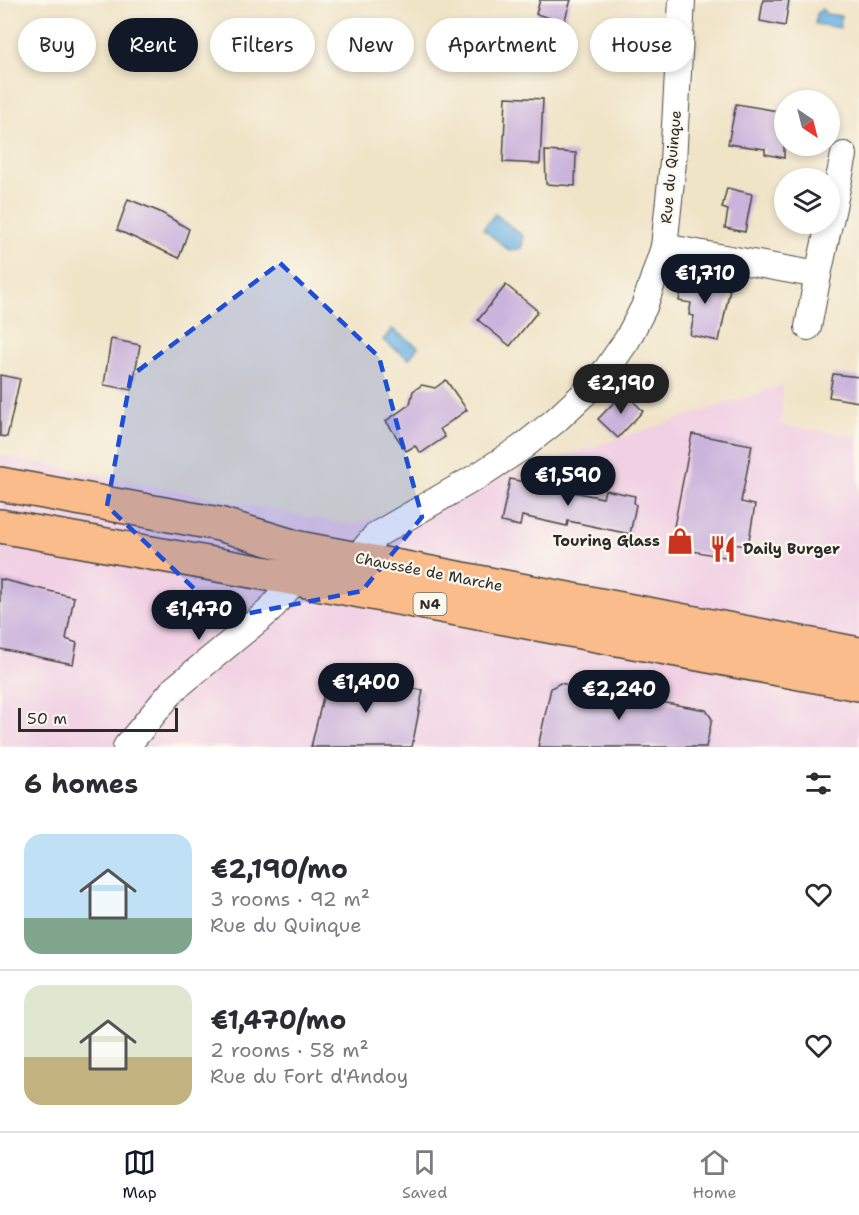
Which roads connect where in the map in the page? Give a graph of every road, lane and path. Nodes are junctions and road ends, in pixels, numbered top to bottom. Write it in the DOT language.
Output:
graph roads {
  1 [pos="682,0"];
  2 [pos="844,155"];
  3 [pos="840,173"];
  4 [pos="826,234"];
  5 [pos="664,247"];
  6 [pos="818,274"];
  7 [pos="808,327"];
  8 [pos="0,484"];
  9 [pos="0,526"];
  10 [pos="298,564"];
  11 [pos="352,574"];
  12 [pos="859,654"];
  13 [pos="859,684"];
  14 [pos="126,747"];
  1 -- 5 [label="street, Rue du Quinque"];
  2 -- 3 [label="street"];
  4 -- 6 [label="street"];
  5 -- 6 [label="street"];
  5 -- 11 [label="street, Rue du Quinque"];
  6 -- 7 [label="street"];
  8 -- 10 [label="main road, Chaussée de Marche / N4"];
  9 -- 10 [label="main road, Chaussée de Marche / N4"];
  10 -- 11 [label="main road, Chaussée de Marche / N4"];
  10 -- 14 [label="street"];
  11 -- 12 [label="main road, Chaussée de Marche / N4"];
  11 -- 13 [label="main road, Chaussée de Marche / N4"];
}
